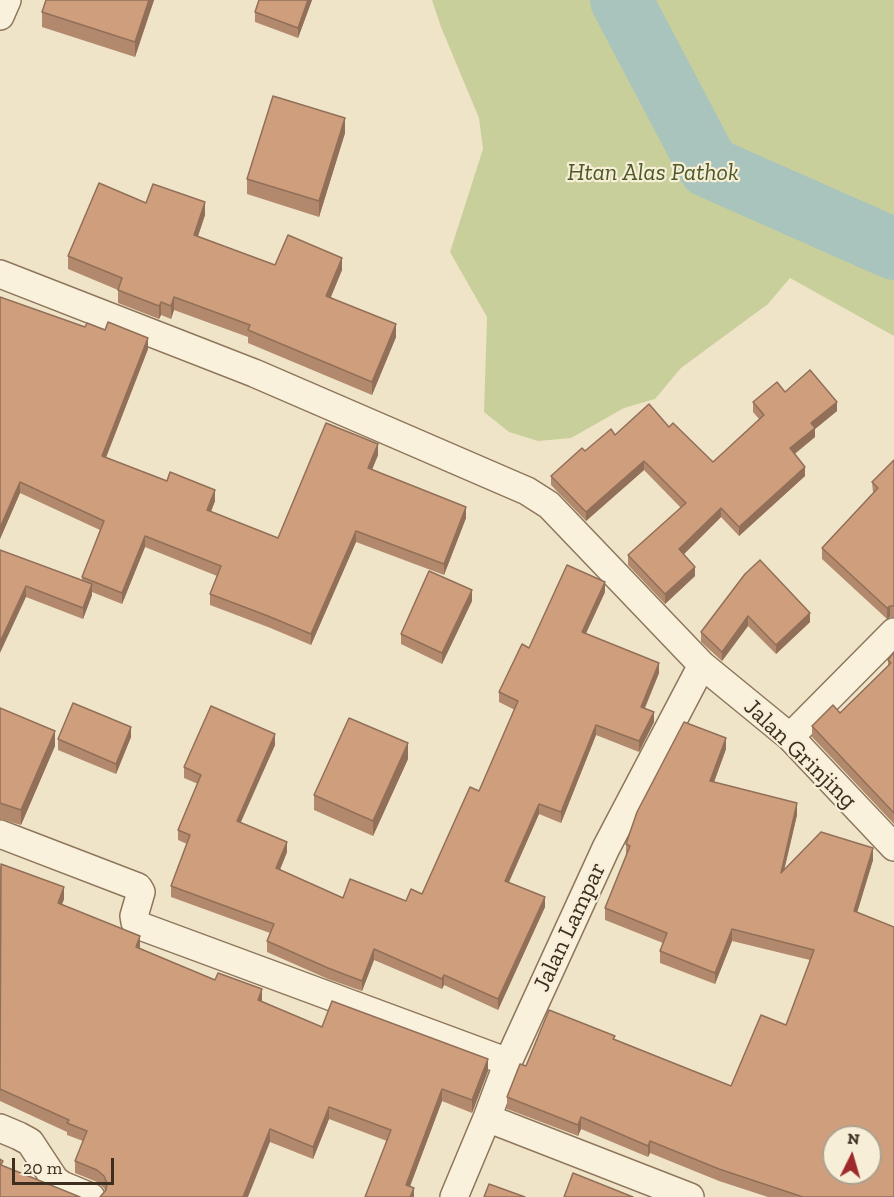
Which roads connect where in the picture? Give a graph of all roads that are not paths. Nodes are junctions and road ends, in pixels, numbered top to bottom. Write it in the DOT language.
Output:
graph roads {
  1 [pos="7,0"];
  2 [pos="0,16"];
  3 [pos="0,274"];
  4 [pos="894,632"];
  5 [pos="702,665"];
  6 [pos="790,737"];
  7 [pos="0,834"];
  8 [pos="894,847"];
  9 [pos="508,1062"];
  10 [pos="487,1118"];
  11 [pos="0,1128"];
  12 [pos="91,1197"];
  13 [pos="454,1197"];
  14 [pos="690,1197"];
  1 -- 2 [label="street"];
  3 -- 5 [label="street, Jalan Grinjing"];
  4 -- 6 [label="street"];
  5 -- 6 [label="street, Jalan Grinjing"];
  5 -- 9 [label="street, Jalan Lampar"];
  6 -- 8 [label="street, Jalan Grinjing"];
  7 -- 9 [label="street"];
  9 -- 10 [label="street, Jalan Lampar"];
  10 -- 13 [label="street, Jalan Lampar"];
  10 -- 14 [label="street"];
  11 -- 12 [label="street"];
}
